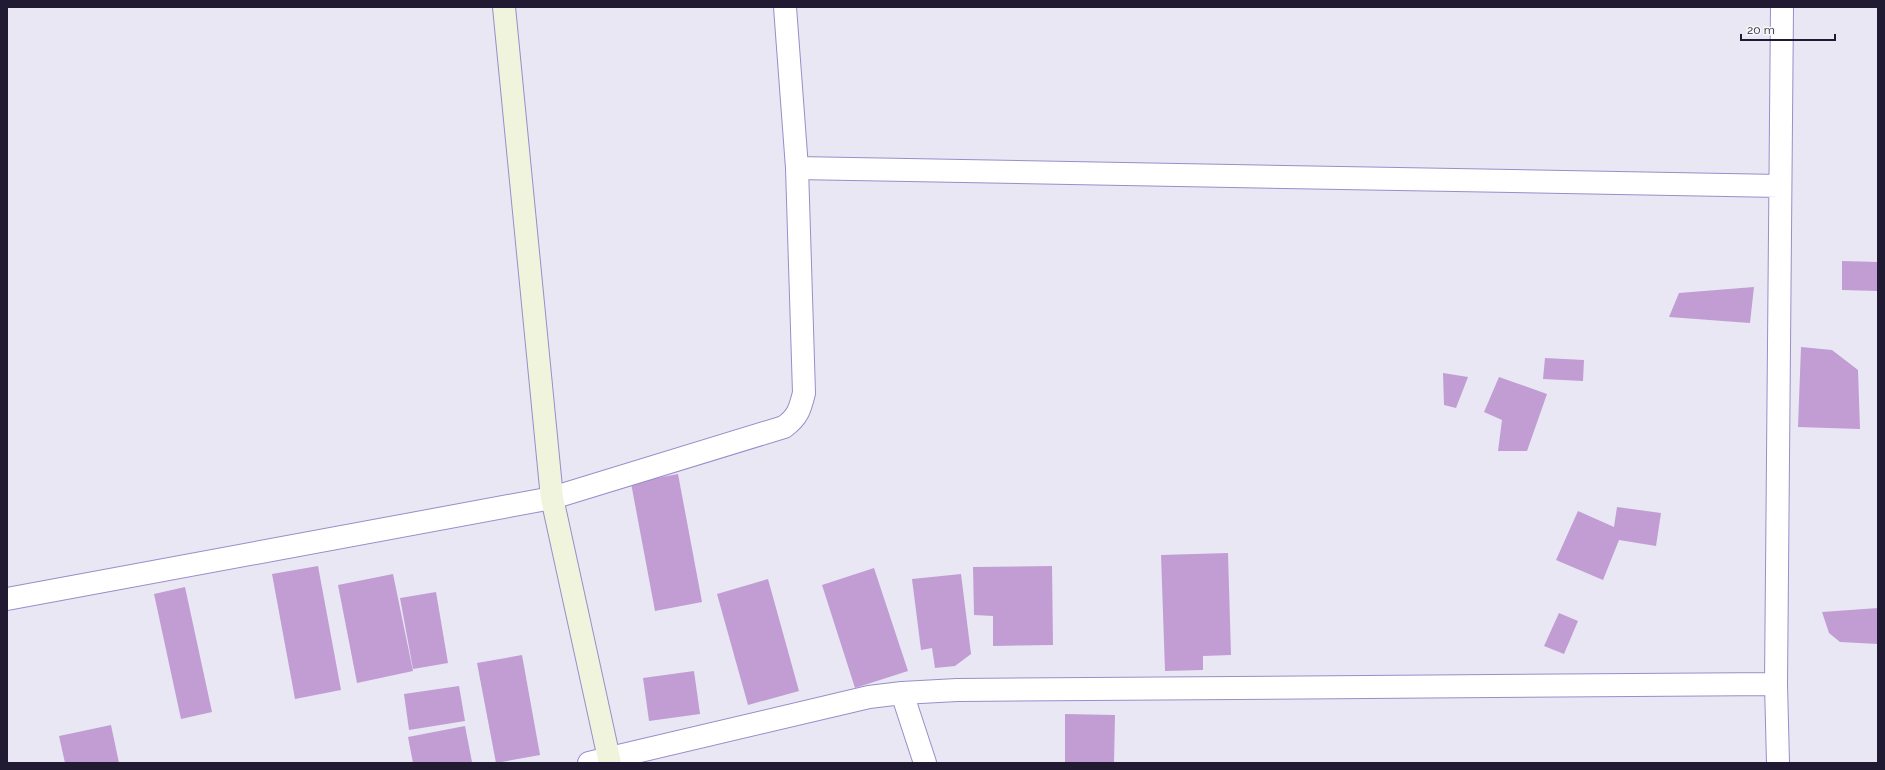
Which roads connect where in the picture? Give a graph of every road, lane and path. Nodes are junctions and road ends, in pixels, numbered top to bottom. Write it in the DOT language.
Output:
graph roads {
  1 [pos="504,7"];
  2 [pos="785,7"];
  3 [pos="1782,7"];
  4 [pos="797,168"];
  5 [pos="1780,186"];
  6 [pos="552,498"];
  7 [pos="7,600"];
  8 [pos="1776,684"];
  9 [pos="902,693"];
  10 [pos="603,762"];
  11 [pos="925,763"];
  12 [pos="1778,763"];
  1 -- 6 [label="street"];
  2 -- 4 [label="street"];
  3 -- 5 [label="street"];
  4 -- 5 [label="street"];
  4 -- 6 [label="street"];
  5 -- 8 [label="street"];
  6 -- 7 [label="street"];
  6 -- 10 [label="street"];
  8 -- 9 [label="street"];
  8 -- 12 [label="street"];
  9 -- 10 [label="street"];
  9 -- 11 [label="street"];
}
